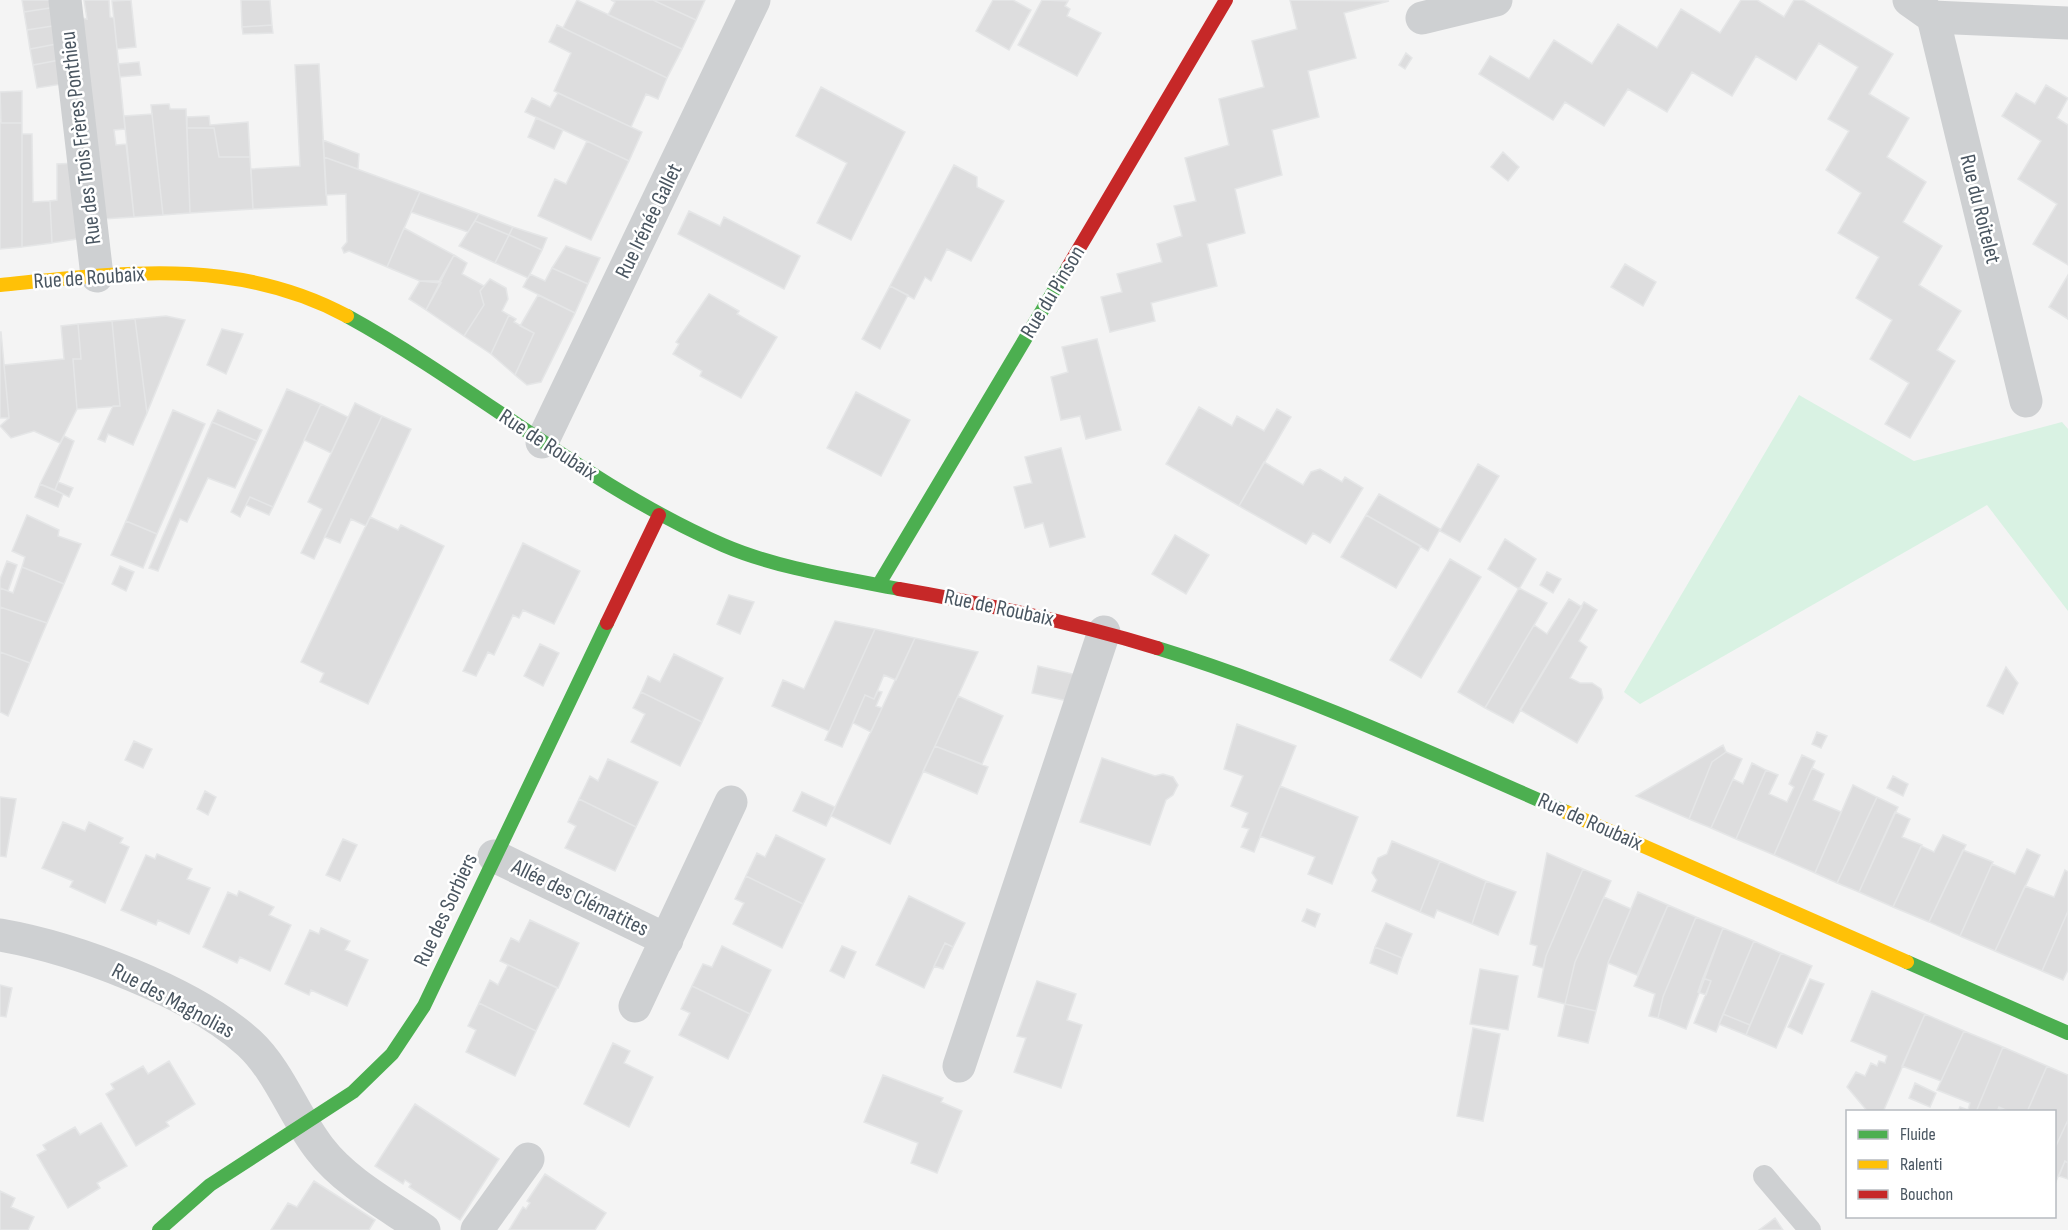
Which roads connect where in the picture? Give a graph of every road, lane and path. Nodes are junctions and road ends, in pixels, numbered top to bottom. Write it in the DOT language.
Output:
graph roads {
  1 [pos="65,0"];
  2 [pos="754,0"];
  3 [pos="1226,0"];
  4 [pos="1496,0"];
  5 [pos="1921,9"];
  6 [pos="1422,18"];
  7 [pos="2068,23"];
  8 [pos="97,276"];
  9 [pos="0,285"];
  10 [pos="2026,401"];
  11 [pos="542,442"];
  12 [pos="659,515"];
  13 [pos="879,584"];
  14 [pos="1104,632"];
  15 [pos="731,802"];
  16 [pos="494,856"];
  17 [pos="0,935"];
  18 [pos="667,940"];
  19 [pos="635,1006"];
  20 [pos="2068,1033"];
  21 [pos="959,1066"];
  22 [pos="303,1125"];
  23 [pos="528,1159"];
  24 [pos="1764,1176"];
  25 [pos="159,1230"];
  26 [pos="424,1230"];
  27 [pos="477,1230"];
  28 [pos="1810,1230"];
  1 -- 8 [label="street, Rue des Trois Frères Ponthieu"];
  2 -- 11 [label="street, Rue Irénée Gallet"];
  3 -- 13 [label="main road, Rue du Pinson"];
  4 -- 6 [label="street"];
  5 -- 7 [label="street, Rue du Roitelet"];
  5 -- 10 [label="street, Rue du Roitelet"];
  8 -- 9 [label="main road, Rue de Roubaix"];
  8 -- 11 [label="main road, Rue de Roubaix"];
  11 -- 12 [label="main road, Rue de Roubaix"];
  12 -- 13 [label="main road, Rue de Roubaix"];
  12 -- 16 [label="main road, Rue des Sorbiers"];
  13 -- 14 [label="main road, Rue de Roubaix"];
  14 -- 20 [label="main road, Rue de Roubaix"];
  14 -- 21 [label="street"];
  15 -- 18 [label="street, Allée des Clématites"];
  16 -- 18 [label="street, Allée des Clématites"];
  16 -- 22 [label="main road, Rue des Sorbiers"];
  17 -- 22 [label="street, Rue des Magnolias"];
  18 -- 19 [label="street, Allée des Clématites"];
  22 -- 25 [label="main road, Rue des Sorbiers"];
  22 -- 26 [label="street, Rue des Magnolias"];
  23 -- 27 [label="street"];
  24 -- 28 [label="lane"];
}
